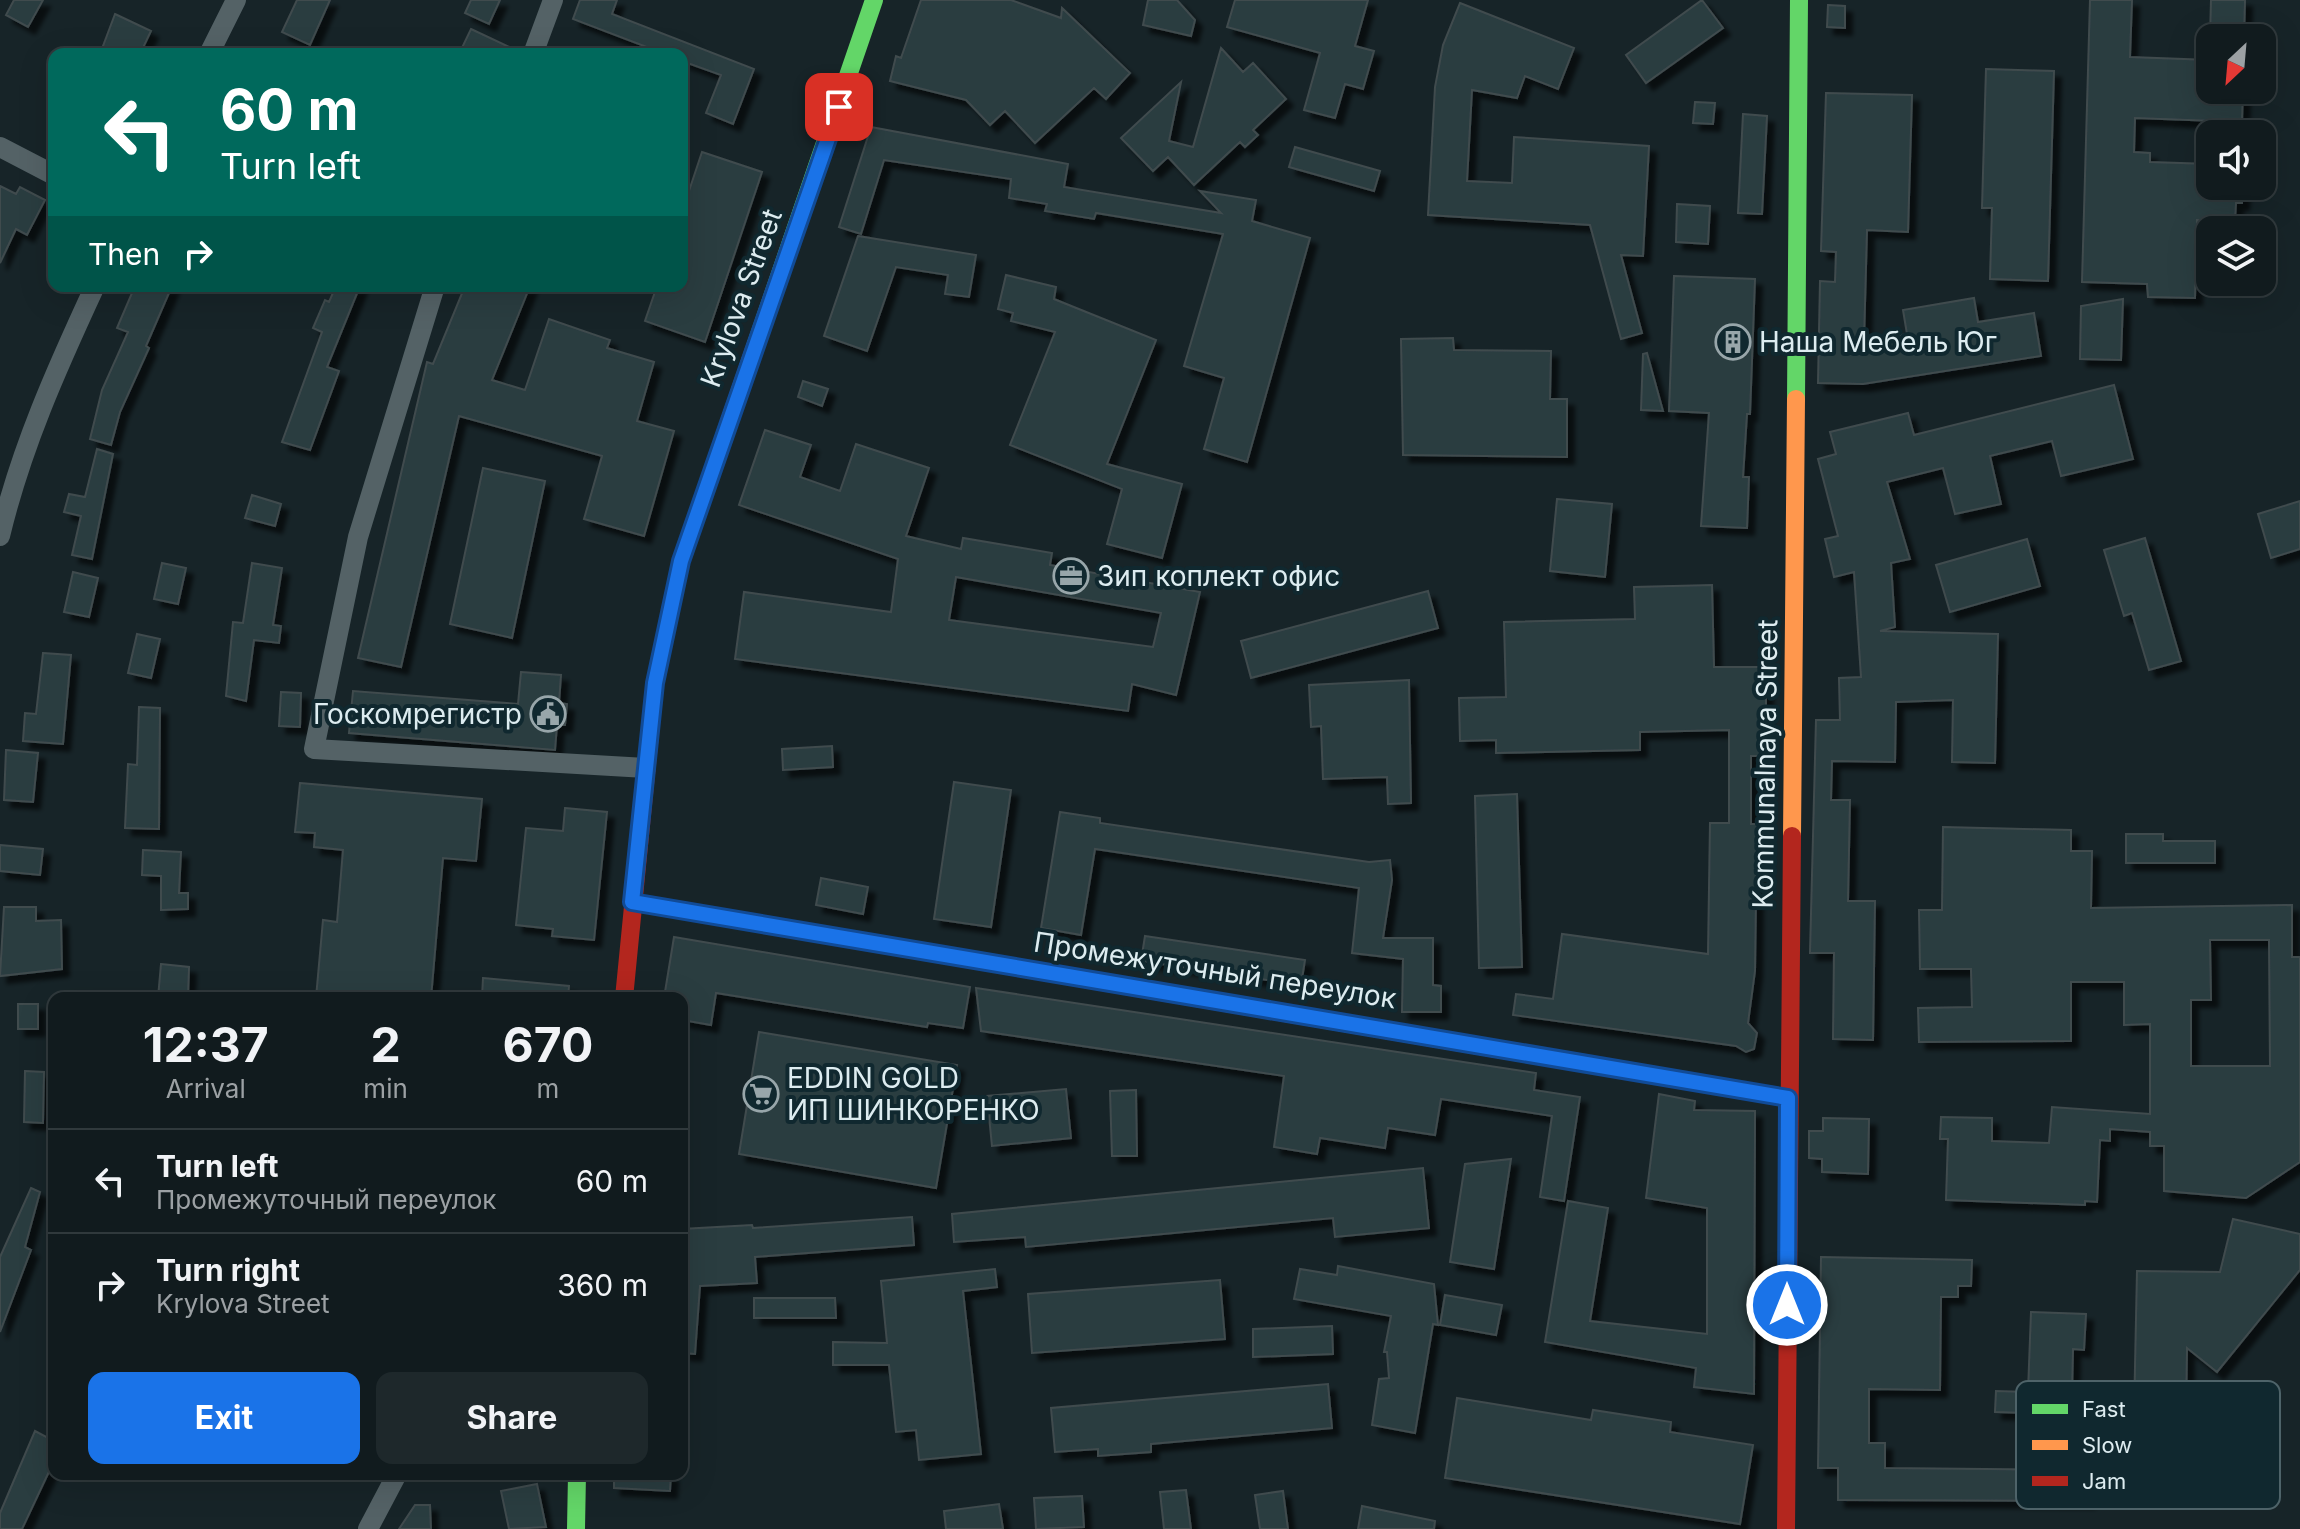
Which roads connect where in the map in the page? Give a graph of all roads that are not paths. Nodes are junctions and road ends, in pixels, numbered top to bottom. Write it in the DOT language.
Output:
graph roads {
  1 [pos="236,0"];
  2 [pos="553,0"];
  3 [pos="874,0"];
  4 [pos="1799,0"];
  5 [pos="212,48"];
  6 [pos="535,48"];
  7 [pos="0,147"];
  8 [pos="48,172"];
  9 [pos="92,292"];
  10 [pos="433,292"];
  11 [pos="0,536"];
  12 [pos="646,768"];
  13 [pos="632,902"];
  14 [pos="624,992"];
  15 [pos="1788,1098"];
  16 [pos="394,1480"];
  17 [pos="577,1480"];
  18 [pos="368,1529"];
  19 [pos="576,1529"];
  20 [pos="1786,1529"];
  1 -- 5 [label="street"];
  2 -- 6 [label="street"];
  3 -- 12 [label="street, Krylova Street"];
  4 -- 15 [label="street, Kommunalnaya Street"];
  7 -- 8 [label="street"];
  9 -- 11 [label="street"];
  10 -- 12 [label="street"];
  12 -- 13 [label="street, Krylova Street"];
  13 -- 14 [label="street, Krylova Street"];
  13 -- 15 [label="street, Промежуточный переулок"];
  15 -- 20 [label="street, Kommunalnaya Street"];
  16 -- 18 [label="street"];
  17 -- 19 [label="street"];
}
